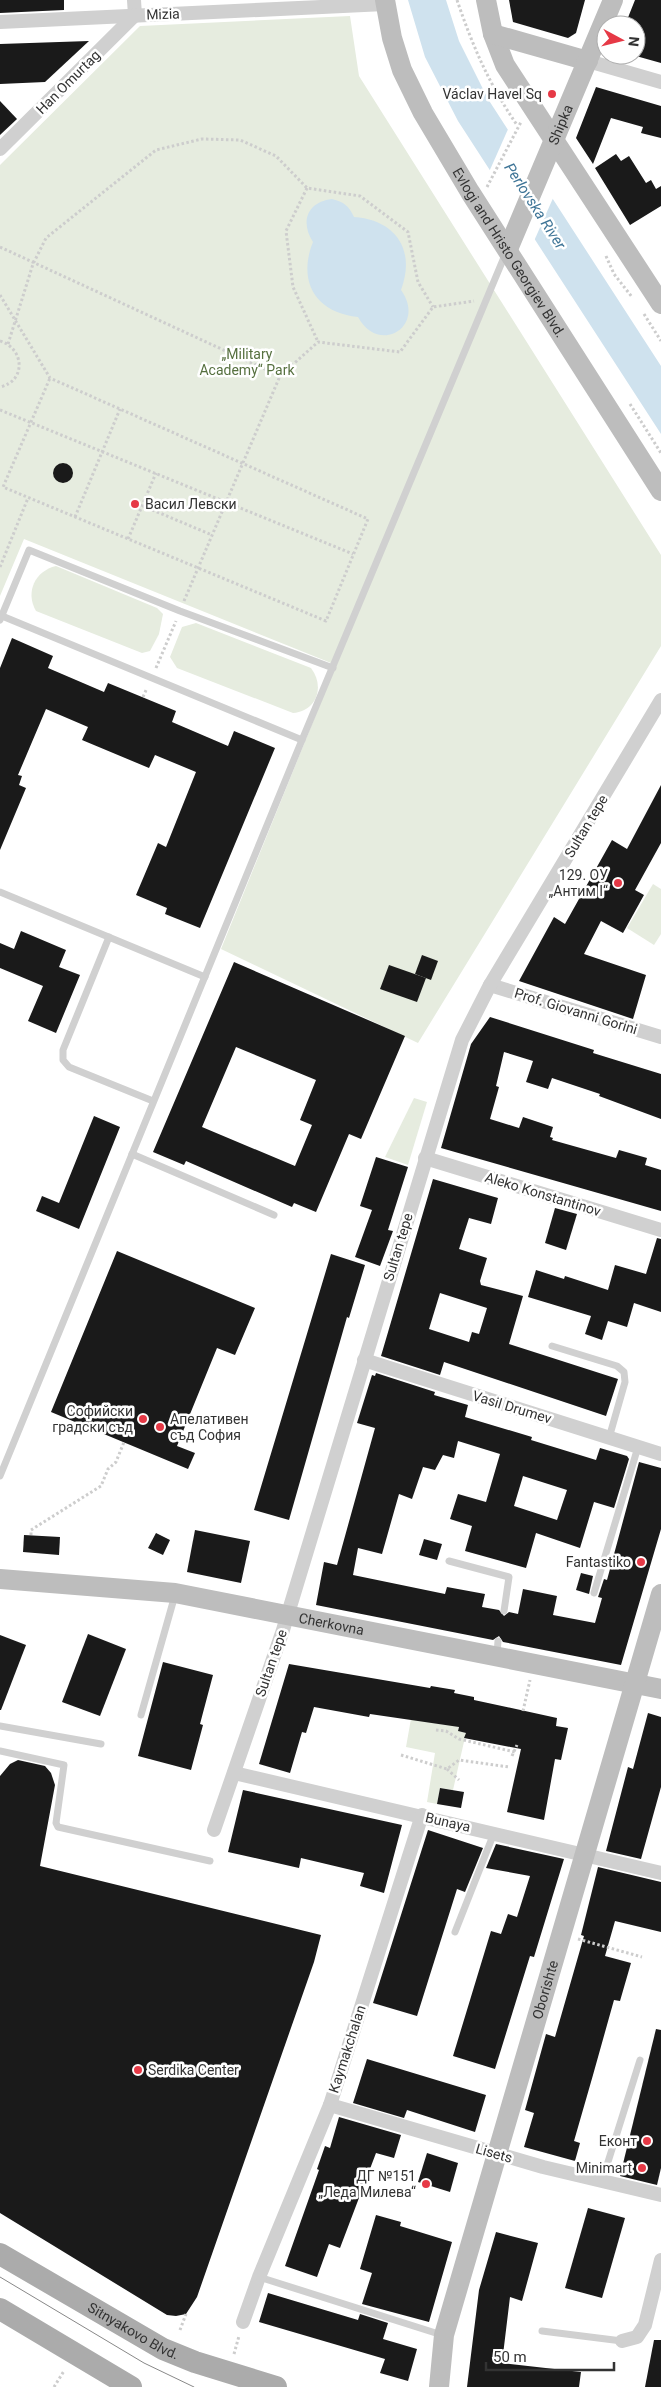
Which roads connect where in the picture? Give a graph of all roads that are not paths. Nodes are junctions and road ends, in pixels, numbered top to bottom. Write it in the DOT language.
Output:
graph roads {
  1 [pos="134,0"];
  2 [pos="486,0"];
  3 [pos="613,0"];
  4 [pos="385,2"];
  5 [pos="135,15"];
  6 [pos="0,22"];
  7 [pos="494,34"];
  8 [pos="588,61"];
  9 [pos="661,82"];
  10 [pos="555,140"];
  11 [pos="0,149"];
  12 [pos="508,249"];
  13 [pos="661,304"];
  14 [pos="661,491"];
  15 [pos="1,618"];
  16 [pos="333,668"];
  17 [pos="661,700"];
  18 [pos="302,740"];
  19 [pos="0,892"];
  20 [pos="109,937"];
  21 [pos="205,977"];
  22 [pos="490,985"];
  23 [pos="661,1037"];
  24 [pos="153,1101"];
  25 [pos="132,1154"];
  26 [pos="425,1158"];
  27 [pos="274,1215"];
  28 [pos="661,1230"];
  29 [pos="552,1346"];
  30 [pos="364,1360"];
  31 [pos="609,1438"];
  32 [pos="638,1447"];
  33 [pos="661,1454"];
  34 [pos="0,1476"];
  35 [pos="449,1561"];
  36 [pos="0,1579"];
  37 [pos="175,1593"];
  38 [pos="594,1593"];
  39 [pos="661,1594"];
  40 [pos="504,1611"];
  41 [pos="287,1616"];
  42 [pos="635,1684"];
  43 [pos="661,1690"];
  44 [pos="142,1715"];
  45 [pos="0,1726"];
  46 [pos="100,1744"];
  47 [pos="0,1751"];
  48 [pos="234,1773"];
  49 [pos="422,1815"];
  50 [pos="214,1830"];
  51 [pos="494,1833"];
  52 [pos="585,1854"];
  53 [pos="210,1862"];
  54 [pos="661,1873"];
  55 [pos="454,1932"];
  56 [pos="640,2060"];
  57 [pos="330,2105"];
  58 [pos="497,2154"];
  59 [pos="602,2181"];
  60 [pos="661,2195"];
  61 [pos="0,2254"];
  62 [pos="661,2260"];
  63 [pos="259,2277"];
  64 [pos="0,2309"];
  65 [pos="243,2322"];
  66 [pos="542,2330"];
  67 [pos="444,2335"];
  68 [pos="622,2342"];
  69 [pos="131,2387"];
  70 [pos="276,2387"];
  71 [pos="439,2387"];
  1 -- 5 [label="street"];
  2 -- 7 [label="street"];
  3 -- 8 [label="street, Shipka"];
  4 -- 5 [label="street, Mizia"];
  4 -- 12 [label="street, Evlogi and Hristo Georgiev Blvd."];
  5 -- 6 [label="street, Mizia"];
  5 -- 11 [label="street, Han Omurtag"];
  7 -- 8 [label="street"];
  7 -- 10 [label="street"];
  8 -- 9 [label="street"];
  8 -- 10 [label="street, Shipka"];
  10 -- 12 [label="street, Shipka"];
  10 -- 13 [label="street"];
  12 -- 14 [label="street, Evlogi and Hristo Georgiev Blvd."];
  12 -- 16 [label="lane"];
  15 -- 16 [label="lane"];
  15 -- 18 [label="lane"];
  16 -- 18 [label="lane"];
  17 -- 22 [label="street, Sultan tepe"];
  18 -- 21 [label="lane"];
  19 -- 20 [label="lane"];
  20 -- 21 [label="lane"];
  20 -- 24 [label="lane"];
  21 -- 24 [label="lane"];
  22 -- 23 [label="street, Prof. Giovanni Gorini"];
  22 -- 26 [label="street, Sultan tepe"];
  24 -- 25 [label="lane"];
  25 -- 27 [label="lane"];
  25 -- 34 [label="lane"];
  26 -- 28 [label="street, Aleko Konstantinov"];
  26 -- 30 [label="street, Sultan tepe"];
  29 -- 31 [label="lane"];
  30 -- 31 [label="street, Vasil Drumev"];
  30 -- 41 [label="street, Sultan tepe"];
  31 -- 32 [label="street, Vasil Drumev"];
  32 -- 33 [label="street, Vasil Drumev"];
  32 -- 38 [label="lane"];
  35 -- 40 [label="lane"];
  36 -- 37 [label="street, Cherkovna"];
  37 -- 41 [label="street, Cherkovna"];
  37 -- 44 [label="lane"];
  39 -- 42 [label="street, Oborishte"];
  41 -- 42 [label="street, Cherkovna"];
  41 -- 48 [label="street, Sultan tepe"];
  42 -- 43 [label="street, Cherkovna"];
  42 -- 52 [label="street, Oborishte"];
  45 -- 46 [label="lane"];
  47 -- 53 [label="lane"];
  48 -- 49 [label="street, Bunaya"];
  48 -- 50 [label="street, Sultan tepe"];
  49 -- 51 [label="street, Bunaya"];
  49 -- 57 [label="street, Kaymakchalan"];
  51 -- 52 [label="street, Bunaya"];
  51 -- 55 [label="lane"];
  52 -- 54 [label="street, Bunaya"];
  52 -- 58 [label="street, Oborishte"];
  56 -- 59 [label="lane"];
  57 -- 58 [label="street, Lisets"];
  57 -- 63 [label="street, Kaymakchalan"];
  58 -- 59 [label="street, Lisets"];
  58 -- 67 [label="street, Oborishte"];
  59 -- 60 [label="street, Lisets"];
  61 -- 70 [label="main road, Sitnyakovo Blvd."];
  62 -- 68 [label="street"];
  63 -- 65 [label="street, Kaymakchalan"];
  63 -- 67 [label="lane"];
  64 -- 69 [label="main road"];
  66 -- 68 [label="lane"];
  67 -- 71 [label="street, Oborishte"];
}
